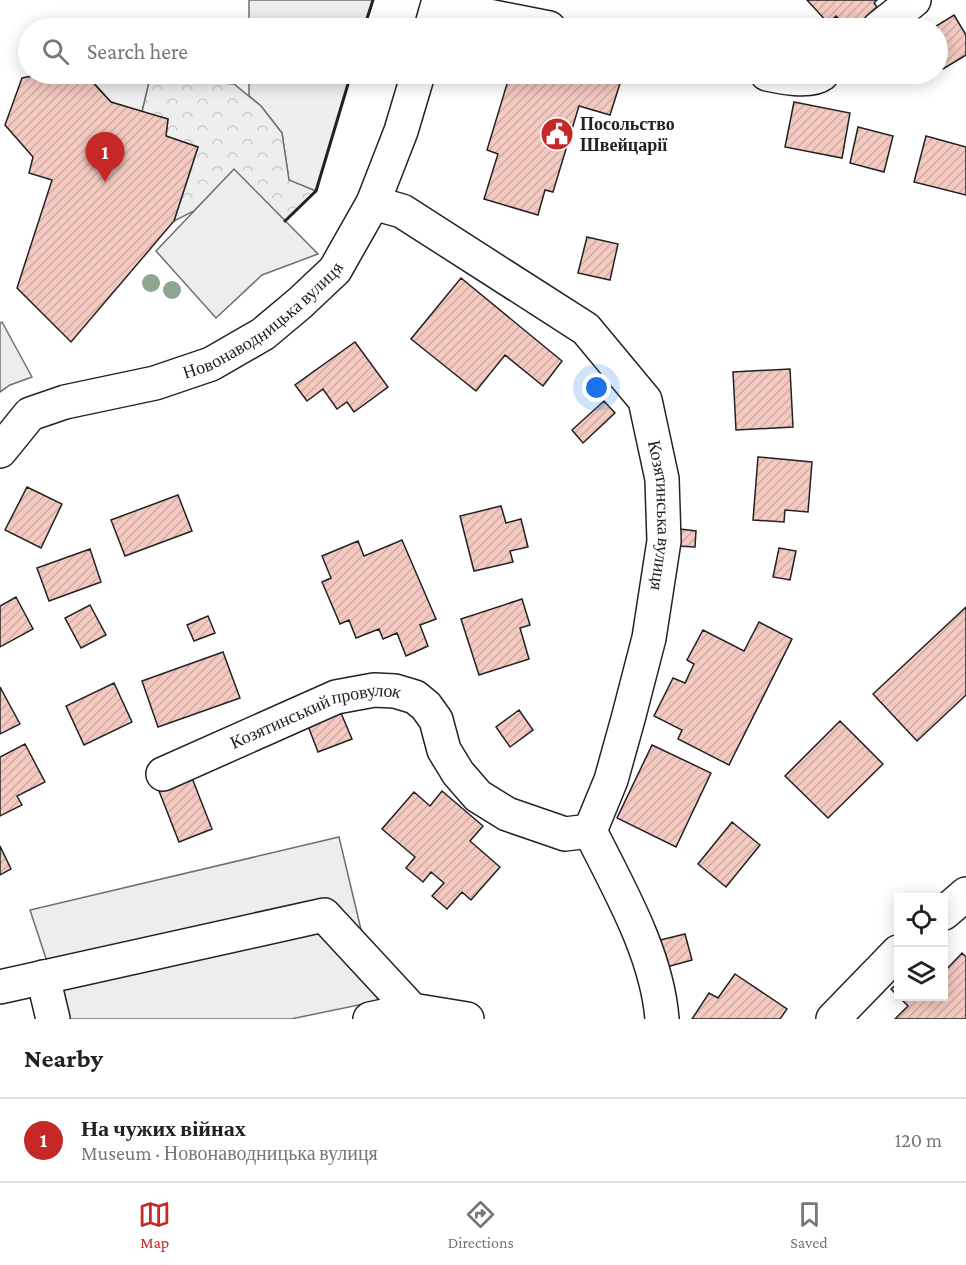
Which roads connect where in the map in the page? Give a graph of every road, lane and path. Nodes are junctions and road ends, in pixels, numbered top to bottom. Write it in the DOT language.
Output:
graph roads {
  1 [pos="914,0"];
  2 [pos="436,11"];
  3 [pos="483,18"];
  4 [pos="892,18"];
  5 [pos="415,84"];
  6 [pos="373,203"];
  7 [pos="0,451"];
  8 [pos="163,774"];
  9 [pos="590,831"];
  10 [pos="966,894"];
  11 [pos="948,910"];
  12 [pos="894,956"];
  13 [pos="43,977"];
  14 [pos="0,987"];
  15 [pos="412,1010"];
  16 [pos="53,1019"];
  17 [pos="370,1019"];
  18 [pos="467,1019"];
  19 [pos="662,1019"];
  20 [pos="833,1019"];
  1 -- 4 [label="street"];
  2 -- 3 [label="street"];
  5 -- 6 [label="street, Новонаводницька вулиця"];
  6 -- 7 [label="street, Новонаводницька вулиця"];
  6 -- 9 [label="street, Козятинська вулиця"];
  8 -- 9 [label="street, Козятинський провулок"];
  9 -- 19 [label="street"];
  10 -- 11 [label="street"];
  12 -- 20 [label="street"];
  13 -- 14 [label="street"];
  13 -- 15 [label="street"];
  13 -- 16 [label="street"];
  15 -- 17 [label="street"];
  15 -- 18 [label="street"];
}
